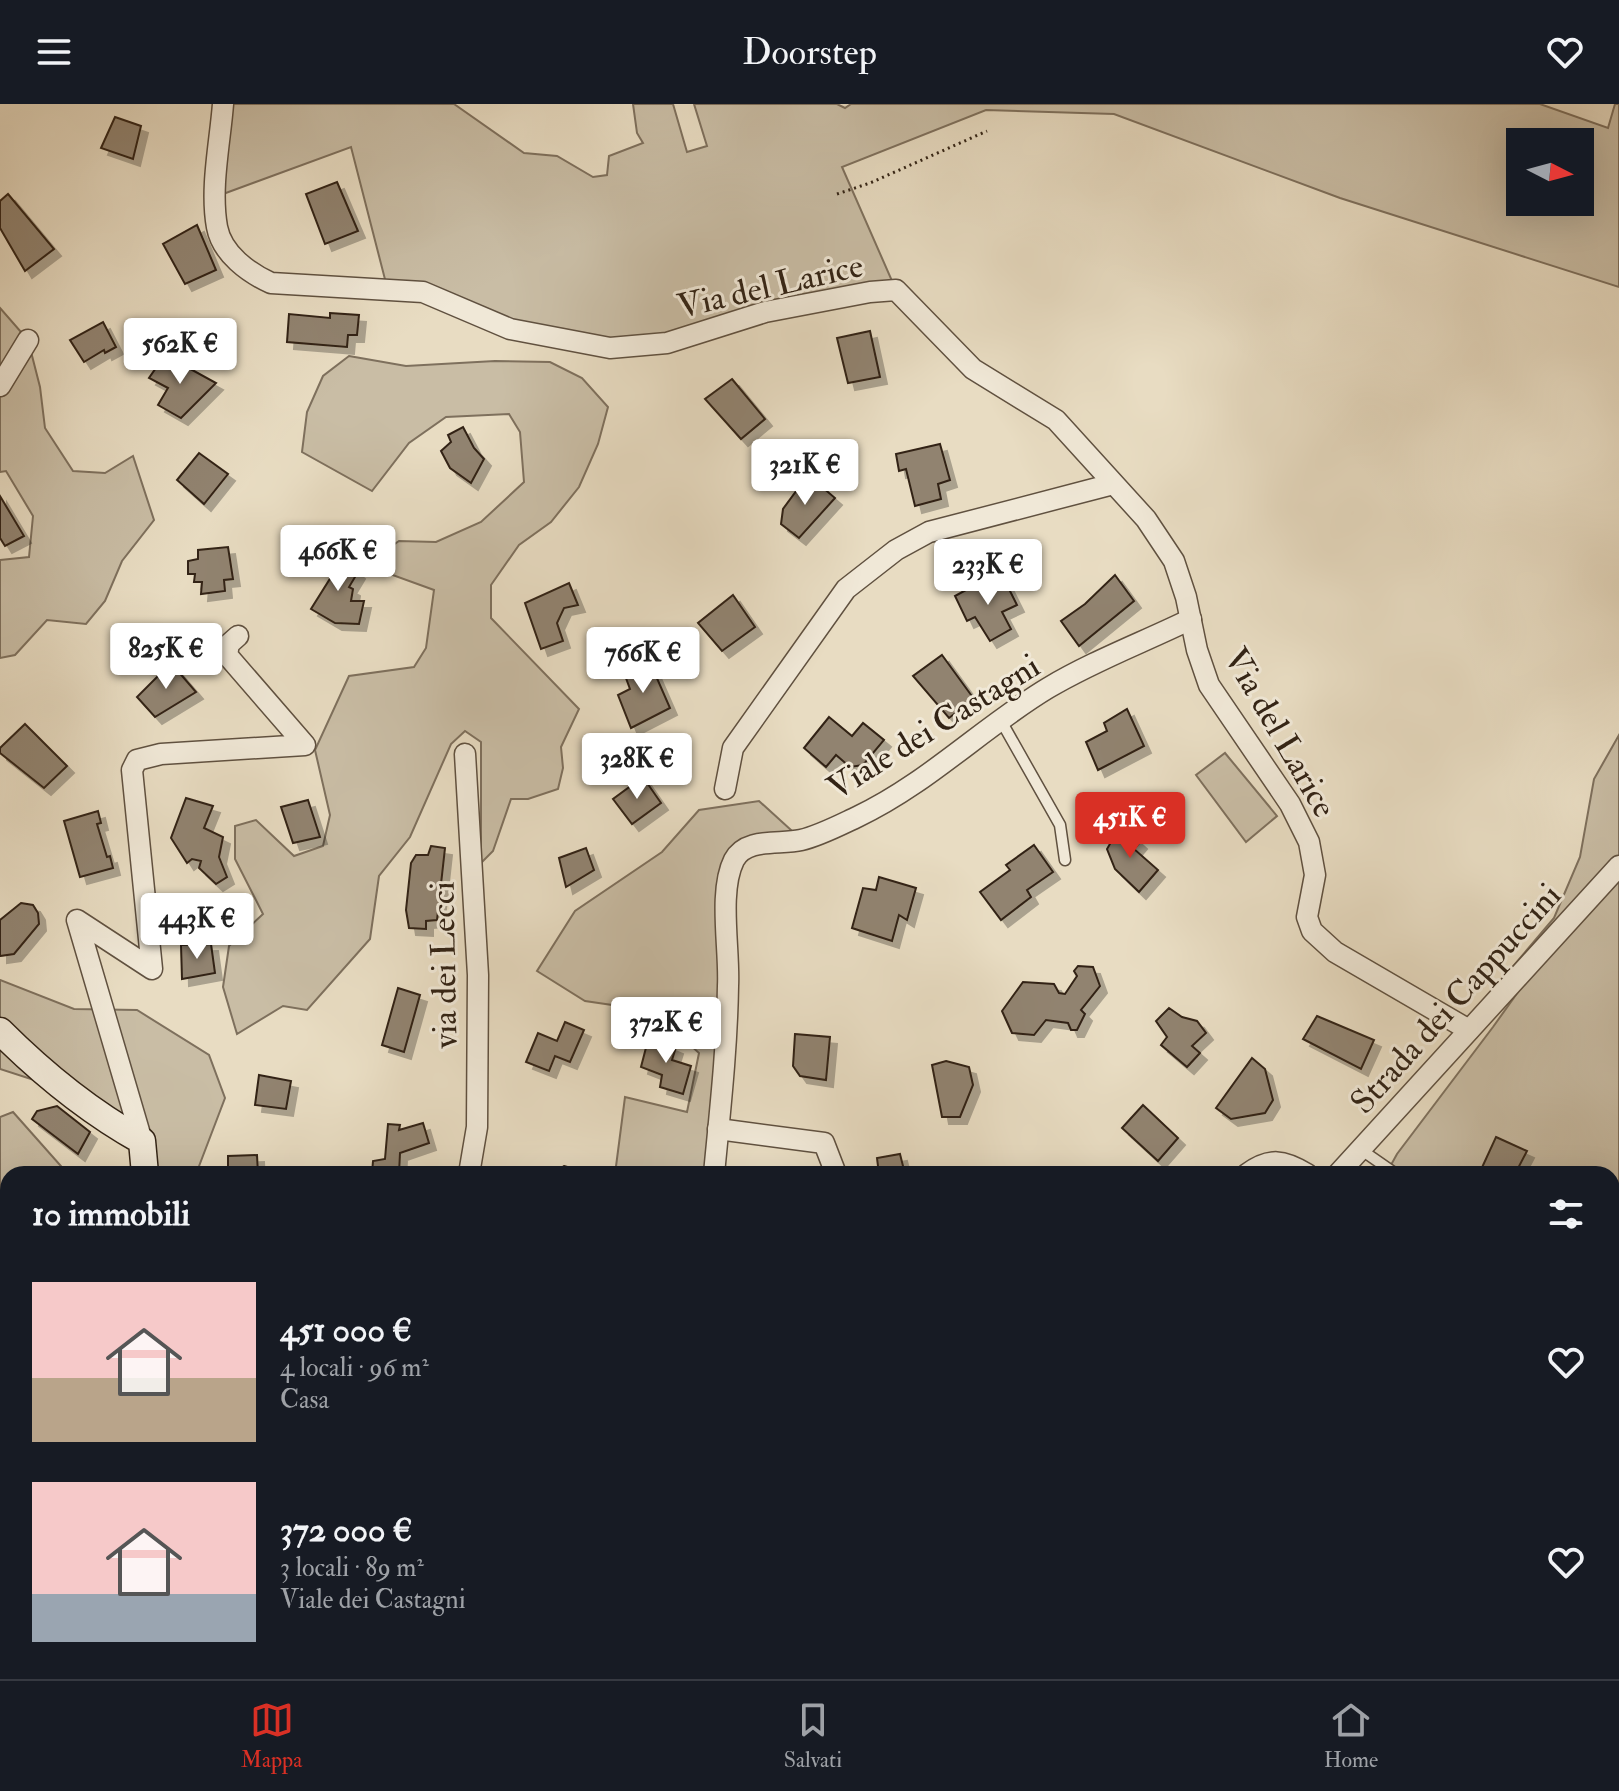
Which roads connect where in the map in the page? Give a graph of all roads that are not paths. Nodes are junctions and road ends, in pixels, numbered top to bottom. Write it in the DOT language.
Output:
graph roads {
  1 [pos="223,104"];
  2 [pos="28,340"];
  3 [pos="0,386"];
  4 [pos="1113,484"];
  5 [pos="1191,619"];
  6 [pos="238,636"];
  7 [pos="1000,719"];
  8 [pos="465,754"];
  9 [pos="725,789"];
  10 [pos="1065,860"];
  11 [pos="1619,866"];
  12 [pos="1469,1030"];
  13 [pos="0,1031"];
  14 [pos="718,1129"];
  15 [pos="142,1141"];
  16 [pos="1360,1149"];
  17 [pos="144,1166"];
  18 [pos="470,1166"];
  19 [pos="715,1166"];
  20 [pos="833,1166"];
  21 [pos="1257,1166"];
  22 [pos="1294,1166"];
  23 [pos="1345,1166"];
  24 [pos="1384,1166"];
  1 -- 4 [label="street, Via del Larice"];
  2 -- 3 [label="street"];
  4 -- 5 [label="street, Via del Larice"];
  4 -- 9 [label="street"];
  5 -- 7 [label="street, Viale dei Castagni"];
  5 -- 12 [label="street, Via del Larice"];
  6 -- 15 [label="street"];
  7 -- 10 [label="lane"];
  7 -- 14 [label="street, Viale dei Castagni"];
  8 -- 18 [label="street, via dei Lecci"];
  11 -- 12 [label="street, Strada dei Cappuccini"];
  12 -- 16 [label="street, Strada dei Cappuccini"];
  13 -- 15 [label="street"];
  14 -- 19 [label="street, Viale dei Castagni"];
  14 -- 20 [label="street"];
  15 -- 17 [label="street"];
  16 -- 23 [label="street, Strada dei Cappuccini"];
  16 -- 24 [label="lane"];
  21 -- 22 [label="street"];
}
